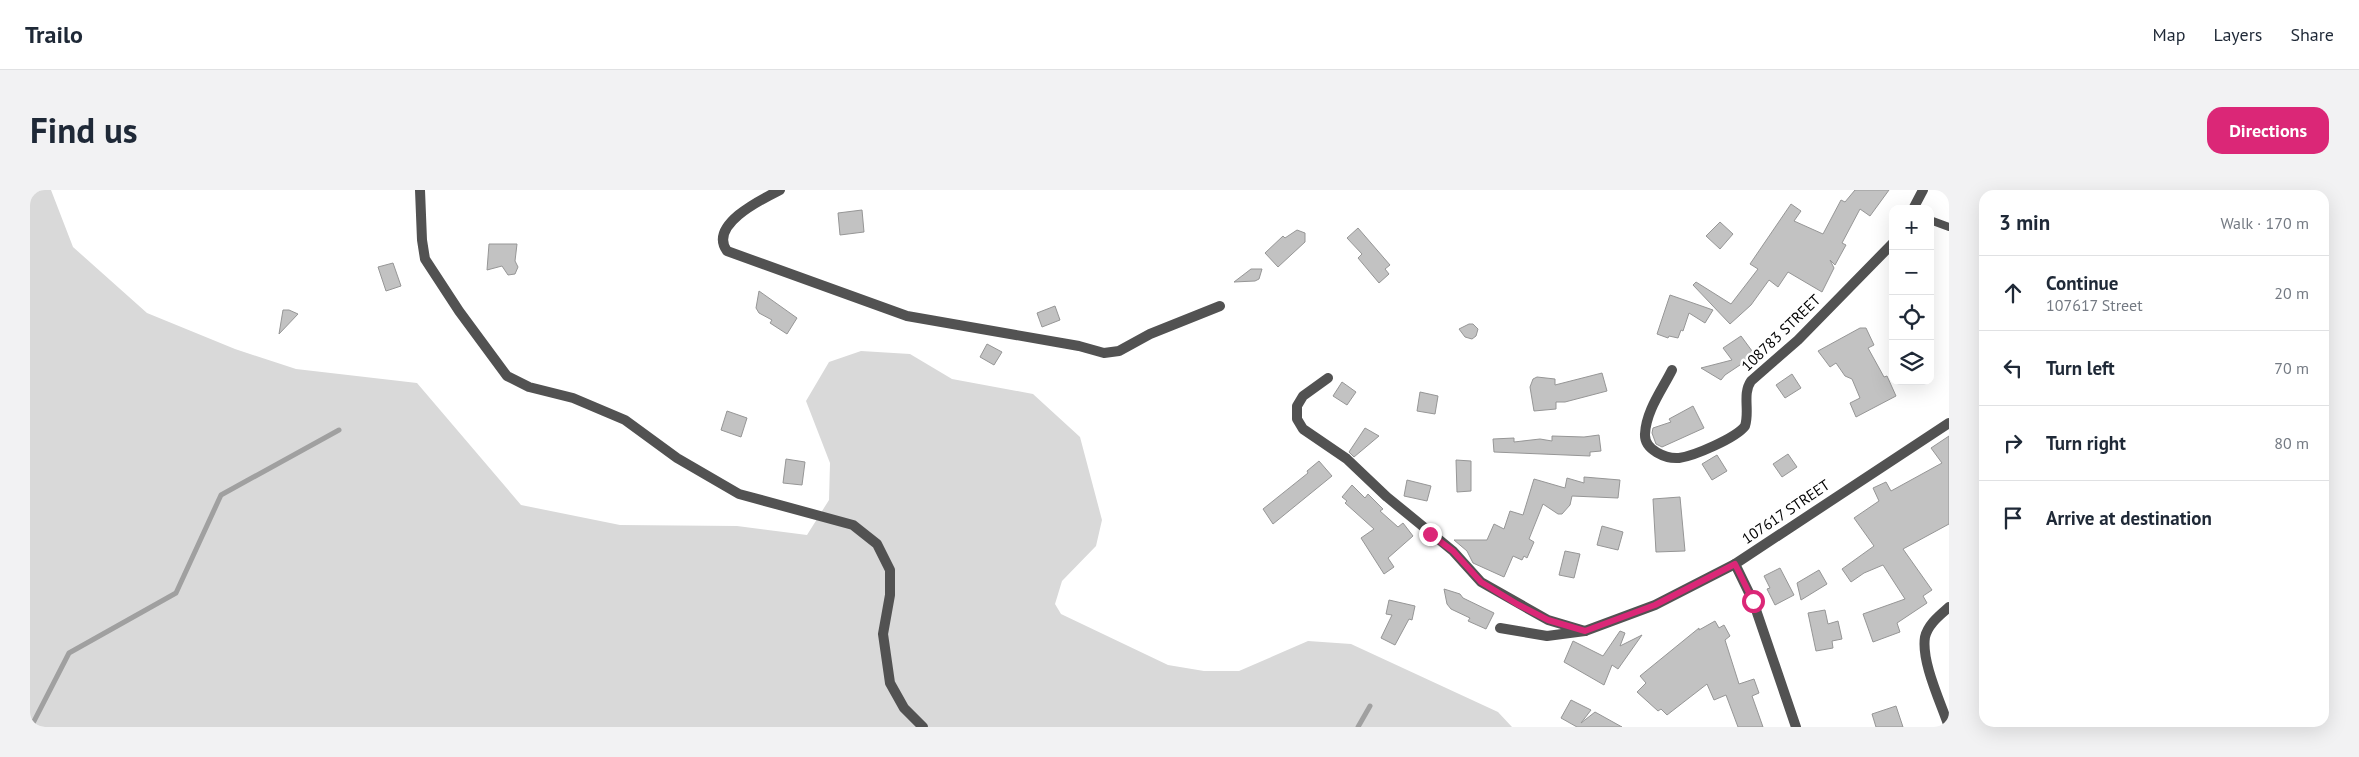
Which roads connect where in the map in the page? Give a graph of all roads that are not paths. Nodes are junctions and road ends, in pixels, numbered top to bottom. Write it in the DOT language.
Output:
graph roads {
  1 [pos="420,190"];
  2 [pos="780,190"];
  3 [pos="1923,190"];
  4 [pos="1915,205"];
  5 [pos="1934,221"];
  6 [pos="1949,227"];
  7 [pos="1889,247"];
  8 [pos="1220,306"];
  9 [pos="1672,370"];
  10 [pos="1328,378"];
  11 [pos="1949,422"];
  12 [pos="1735,564"];
  13 [pos="1949,607"];
  14 [pos="1500,628"];
  15 [pos="1585,631"];
  16 [pos="923,727"];
  17 [pos="1796,727"];
  18 [pos="1949,727"];
  1 -- 16 [label="street"];
  2 -- 8 [label="street"];
  3 -- 4 [label="street"];
  5 -- 6 [label="lane"];
  7 -- 9 [label="street, 108783 STREET"];
  10 -- 15 [label="street"];
  11 -- 12 [label="street, 107617 STREET"];
  12 -- 15 [label="street"];
  12 -- 17 [label="street, 107617 STREET"];
  13 -- 18 [label="street"];
  14 -- 15 [label="street"];
}
